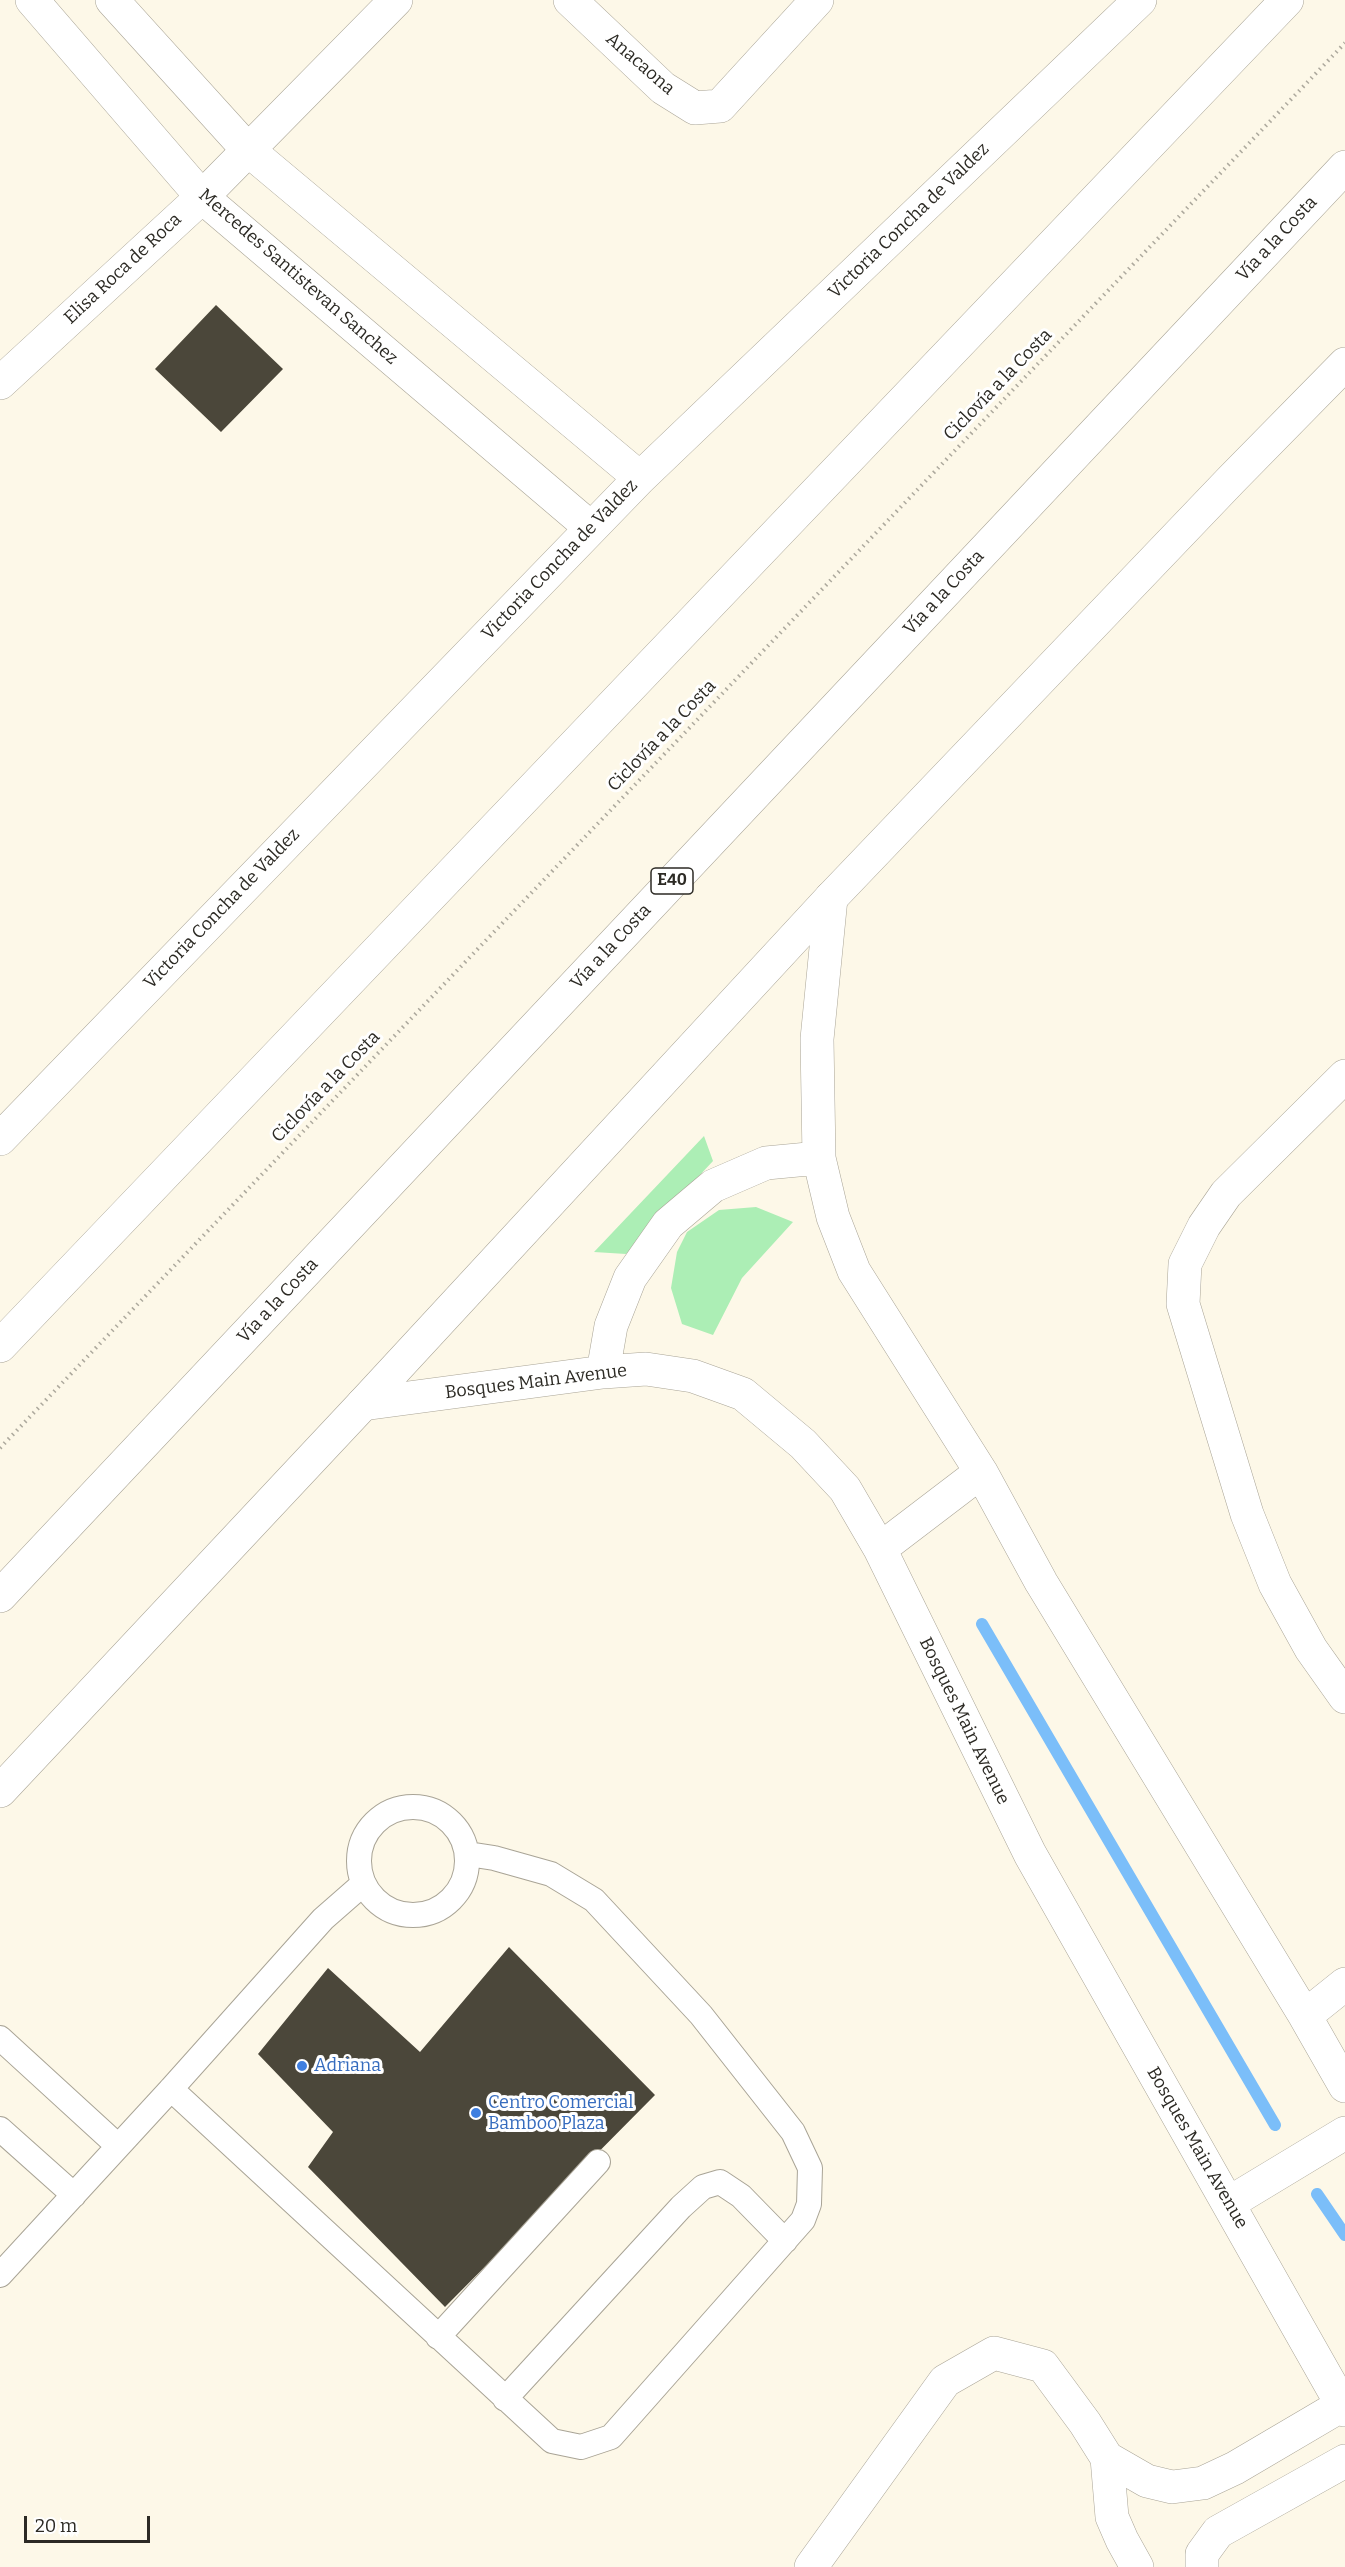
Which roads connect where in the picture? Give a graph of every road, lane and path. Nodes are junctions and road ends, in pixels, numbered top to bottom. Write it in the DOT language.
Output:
graph roads {
  1 [pos="32,0"];
  2 [pos="112,0"];
  3 [pos="396,0"];
  4 [pos="570,0"];
  5 [pos="817,0"];
  6 [pos="1140,0"];
  7 [pos="1287,0"];
  8 [pos="1345,43"];
  9 [pos="247,149"];
  10 [pos="1345,167"];
  11 [pos="202,197"];
  12 [pos="1345,364"];
  13 [pos="0,383"];
  14 [pos="640,478"];
  15 [pos="591,528"];
  16 [pos="831,898"];
  17 [pos="1345,1076"];
  18 [pos="0,1139"];
  19 [pos="819,1158"];
  20 [pos="0,1346"];
  21 [pos="603,1372"];
  22 [pos="363,1404"];
  23 [pos="0,1448"];
  24 [pos="981,1472"];
  25 [pos="880,1549"];
  26 [pos="0,1596"];
  27 [pos="1345,1697"];
  28 [pos="0,1791"];
  29 [pos="468,1854"];
  30 [pos="363,1884"];
  31 [pos="1345,1984"];
  32 [pos="1305,2016"];
  33 [pos="0,2038"];
  34 [pos="1343,2077"];
  35 [pos="171,2089"];
  36 [pos="0,2129"];
  37 [pos="1345,2133"];
  38 [pos="118,2146"];
  39 [pos="598,2162"];
  40 [pos="74,2195"];
  41 [pos="1229,2203"];
  42 [pos="785,2241"];
  43 [pos="0,2275"];
  44 [pos="438,2337"];
  45 [pos="505,2399"];
  46 [pos="1343,2407"];
  47 [pos="1107,2458"];
  48 [pos="1345,2461"];
  49 [pos="811,2567"];
  50 [pos="1137,2567"];
  51 [pos="1202,2567"];
  1 -- 11 [label="main road, Mercedes Santistevan Sanchez"];
  2 -- 9 [label="main road"];
  3 -- 9 [label="main road, Elisa Roca de Roca"];
  4 -- 5 [label="main road, Anacaona"];
  6 -- 14 [label="main road, Victoria Concha de Valdez"];
  7 -- 20 [label="main road"];
  8 -- 23 [label="path, Ciclovía a la Costa"];
  9 -- 11 [label="main road, Elisa Roca de Roca"];
  9 -- 14 [label="main road"];
  10 -- 26 [label="main road, Vía a la Costa / E40"];
  11 -- 13 [label="main road, Elisa Roca de Roca"];
  11 -- 15 [label="main road, Mercedes Santistevan Sanchez"];
  12 -- 16 [label="main road"];
  14 -- 15 [label="main road, Victoria Concha de Valdez"];
  15 -- 18 [label="main road, Victoria Concha de Valdez"];
  16 -- 19 [label="main road"];
  16 -- 22 [label="main road"];
  17 -- 27 [label="main road"];
  19 -- 21 [label="main road"];
  19 -- 24 [label="main road"];
  21 -- 22 [label="main road, Bosques Main Avenue"];
  21 -- 25 [label="main road, Bosques Main Avenue"];
  22 -- 28 [label="main road"];
  24 -- 25 [label="main road"];
  24 -- 32 [label="main road"];
  25 -- 41 [label="main road, Bosques Main Avenue"];
  29 -- 30 [label="lane"];
  29 -- 30 [label="lane"];
  29 -- 42 [label="lane"];
  30 -- 35 [label="lane"];
  31 -- 32 [label="main road"];
  32 -- 34 [label="main road"];
  33 -- 38 [label="lane"];
  35 -- 38 [label="lane"];
  35 -- 44 [label="lane"];
  36 -- 40 [label="lane"];
  37 -- 41 [label="main road"];
  38 -- 40 [label="lane"];
  39 -- 44 [label="lane"];
  40 -- 43 [label="lane"];
  41 -- 46 [label="main road, Bosques Main Avenue"];
  42 -- 45 [label="lane"];
  42 -- 45 [label="lane"];
  44 -- 45 [label="lane"];
  46 -- 47 [label="main road"];
  47 -- 49 [label="main road"];
  47 -- 50 [label="main road"];
  48 -- 51 [label="main road"];
}
